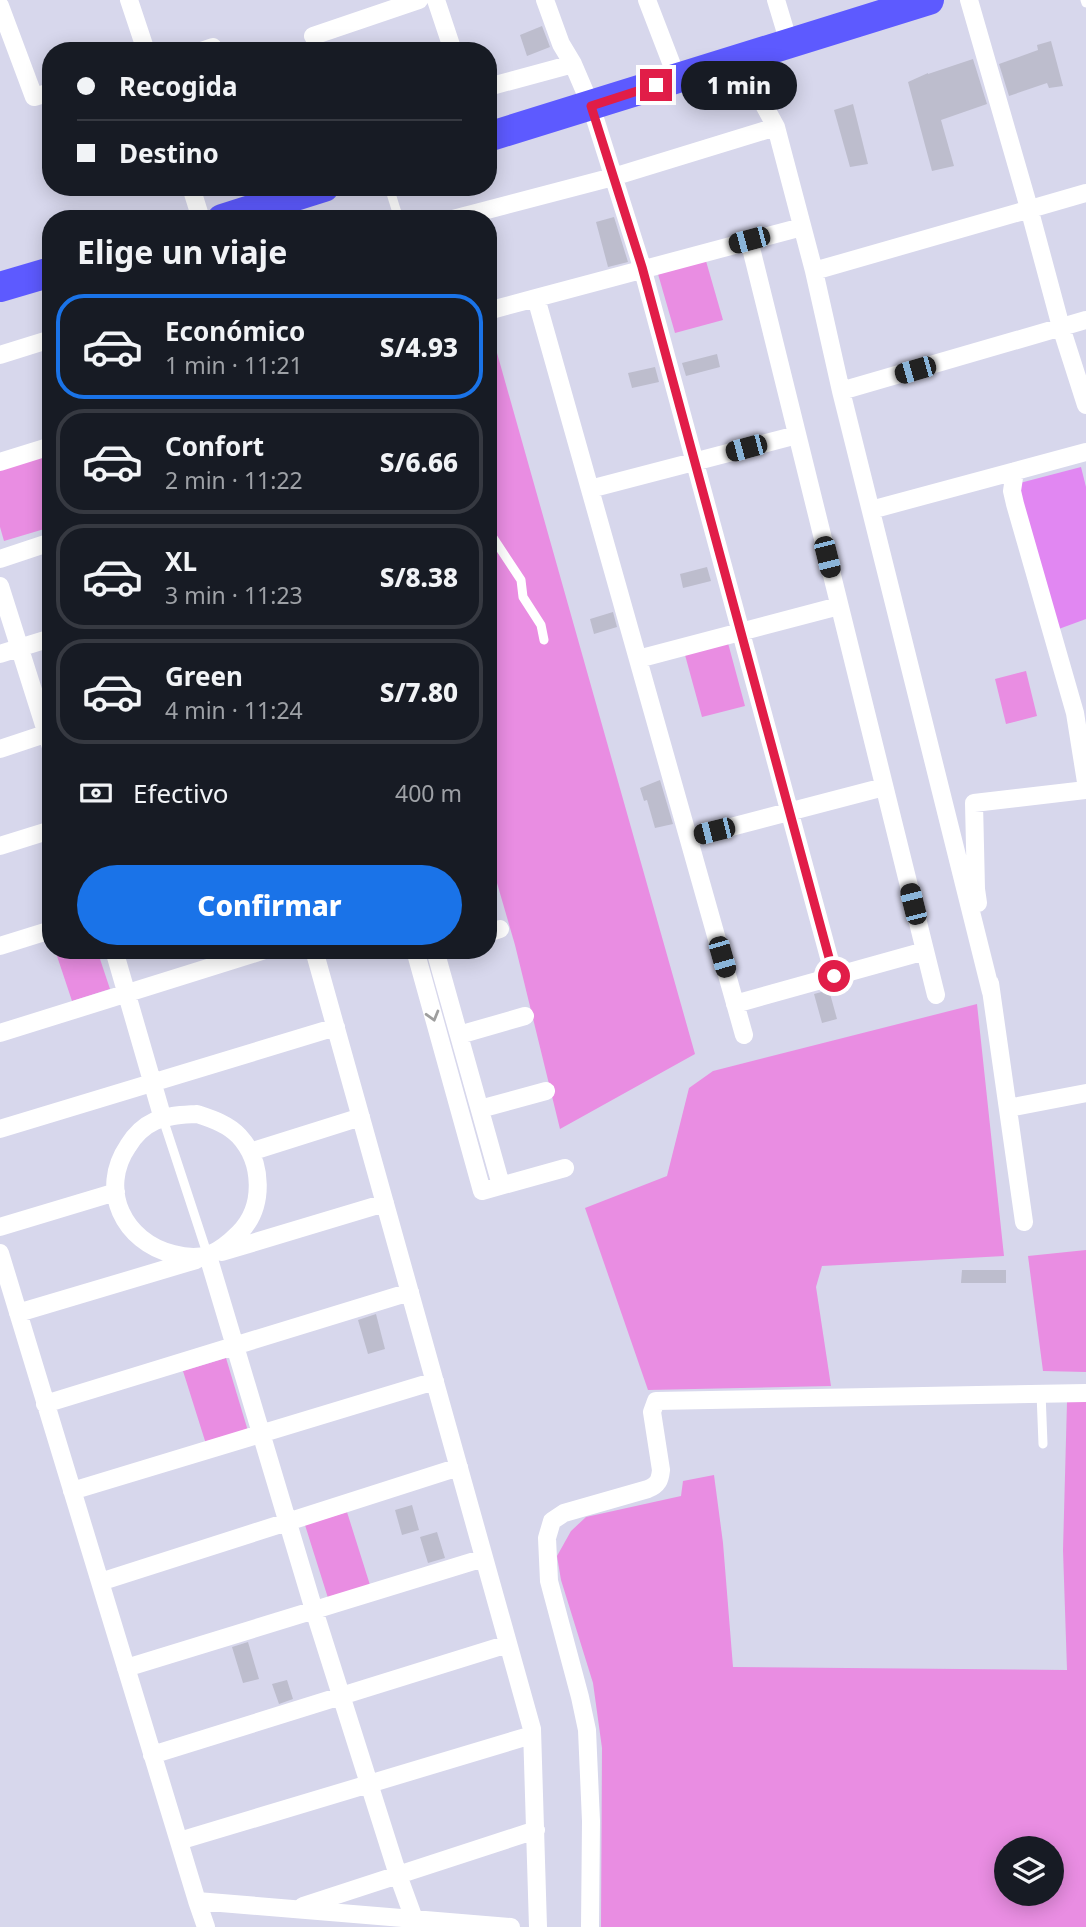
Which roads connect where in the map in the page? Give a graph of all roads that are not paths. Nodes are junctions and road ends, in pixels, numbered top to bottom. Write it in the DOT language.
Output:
graph roads {
  1 [pos="129,0"];
  2 [pos="419,0"];
  3 [pos="436,0"];
  4 [pos="545,0"];
  5 [pos="647,0"];
  6 [pos="776,0"];
  7 [pos="929,0"];
  8 [pos="969,0"];
  9 [pos="0,6"];
  10 [pos="887,6"];
  11 [pos="313,36"];
  12 [pos="143,42"];
  13 [pos="450,42"];
  14 [pos="789,43"];
  15 [pos="739,59"];
  16 [pos="573,64"];
  17 [pos="677,78"];
  18 [pos="497,85"];
  19 [pos="42,95"];
  20 [pos="591,106"];
  21 [pos="776,127"];
  22 [pos="497,134"];
  23 [pos="613,177"];
  24 [pos="1086,193"];
  25 [pos="296,196"];
  26 [pos="1029,208"];
  27 [pos="253,210"];
  28 [pos="487,210"];
  29 [pos="802,227"];
  30 [pos="749,240"];
  31 [pos="642,269"];
  32 [pos="814,271"];
  33 [pos="42,275"];
  34 [pos="0,287"];
  35 [pos="536,298"];
  36 [pos="497,308"];
  37 [pos="1086,320"];
  38 [pos="1062,327"];
  39 [pos="42,342"];
  40 [pos="0,355"];
  41 [pos="841,391"];
  42 [pos="1086,405"];
  43 [pos="797,435"];
  44 [pos="42,449"];
  45 [pos="1086,452"];
  46 [pos="695,461"];
  47 [pos="0,462"];
  48 [pos="1015,471"];
  49 [pos="590,489"];
  50 [pos="871,510"];
  51 [pos="497,544"];
  52 [pos="42,545"];
  53 [pos="0,559"];
  54 [pos="0,586"];
  55 [pos="839,606"];
  56 [pos="741,632"];
  57 [pos="544,640"];
  58 [pos="42,641"];
  59 [pos="19,648"];
  60 [pos="0,654"];
  61 [pos="638,659"];
  62 [pos="42,717"];
  63 [pos="42,740"];
  64 [pos="0,749"];
  65 [pos="1086,782"];
  66 [pos="884,787"];
  67 [pos="1086,790"];
  68 [pos="790,811"];
  69 [pos="42,833"];
  70 [pos="688,838"];
  71 [pos="0,846"];
  72 [pos="42,933"];
  73 [pos="0,946"];
  74 [pos="925,951"];
  75 [pos="117,959"];
  76 [pos="236,959"];
  77 [pos="317,959"];
  78 [pos="418,959"];
  79 [pos="438,959"];
  80 [pos="834,976"];
  81 [pos="991,992"];
  82 [pos="126,993"];
  83 [pos="936,995"];
  84 [pos="735,1004"];
  85 [pos="525,1016"];
  86 [pos="336,1027"];
  87 [pos="0,1033"];
  88 [pos="459,1035"];
  89 [pos="744,1035"];
  90 [pos="152,1083"];
  91 [pos="546,1091"];
  92 [pos="1086,1093"];
  93 [pos="1008,1108"];
  94 [pos="480,1109"];
  95 [pos="361,1117"];
  96 [pos="163,1119"];
  97 [pos="0,1129"];
  98 [pos="250,1152"];
  99 [pos="565,1168"];
  100 [pos="501,1185"];
  101 [pos="116,1192"];
  102 [pos="385,1203"];
  103 [pos="1024,1222"];
  104 [pos="0,1227"];
  105 [pos="0,1253"];
  106 [pos="208,1256"];
  107 [pos="410,1292"];
  108 [pos="18,1313"];
  109 [pos="234,1346"];
  110 [pos="435,1381"];
  111 [pos="1086,1393"];
  112 [pos="1041,1394"];
  113 [pos="45,1404"];
  114 [pos="261,1434"];
  115 [pos="1043,1444"];
  116 [pos="459,1467"];
  117 [pos="72,1491"];
  118 [pos="288,1522"];
  119 [pos="484,1558"];
  120 [pos="100,1582"];
  121 [pos="314,1610"];
  122 [pos="508,1644"];
  123 [pos="126,1668"];
  124 [pos="342,1696"];
  125 [pos="532,1735"];
  126 [pos="152,1755"];
  127 [pos="370,1784"];
  128 [pos="536,1830"];
  129 [pos="179,1840"];
  130 [pos="398,1875"];
  131 [pos="197,1902"];
  132 [pos="293,1909"];
  133 [pos="415,1923"];
  134 [pos="206,1927"];
  135 [pos="511,1927"];
  136 [pos="538,1927"];
  137 [pos="590,1927"];
  1 -- 12 [label="street"];
  2 -- 11 [label="street"];
  3 -- 13 [label="street"];
  4 -- 16 [label="street"];
  5 -- 17 [label="street"];
  6 -- 14 [label="street"];
  7 -- 10 [label="highway"];
  8 -- 26 [label="street"];
  9 -- 19 [label="street"];
  10 -- 14 [label="highway"];
  14 -- 15 [label="highway"];
  15 -- 17 [label="highway"];
  15 -- 21 [label="street"];
  16 -- 18 [label="street"];
  16 -- 20 [label="street"];
  17 -- 20 [label="highway"];
  20 -- 22 [label="highway"];
  20 -- 23 [label="street"];
  21 -- 23 [label="street"];
  21 -- 29 [label="street"];
  23 -- 28 [label="street"];
  23 -- 31 [label="street"];
  24 -- 26 [label="street"];
  25 -- 27 [label="highway"];
  26 -- 32 [label="street"];
  26 -- 38 [label="street"];
  29 -- 30 [label="street"];
  29 -- 32 [label="street"];
  30 -- 31 [label="street"];
  30 -- 43 [label="street"];
  31 -- 35 [label="street"];
  31 -- 46 [label="street"];
  32 -- 41 [label="street"];
  33 -- 34 [label="highway"];
  35 -- 36 [label="street"];
  35 -- 49 [label="street"];
  37 -- 38 [label="street"];
  38 -- 41 [label="street"];
  38 -- 42 [label="street"];
  39 -- 40 [label="street"];
  41 -- 50 [label="street"];
  43 -- 46 [label="street"];
  43 -- 55 [label="street"];
  44 -- 47 [label="street"];
  45 -- 48 [label="street"];
  46 -- 49 [label="street"];
  46 -- 56 [label="street"];
  48 -- 50 [label="street"];
  48 -- 65 [label="street"];
  49 -- 61 [label="street"];
  50 -- 81 [label="street"];
  51 -- 57 [label="lane"];
  52 -- 53 [label="street"];
  54 -- 59 [label="street"];
  55 -- 56 [label="street"];
  55 -- 66 [label="street"];
  56 -- 61 [label="street"];
  56 -- 68 [label="street"];
  58 -- 59 [label="street"];
  59 -- 60 [label="street"];
  59 -- 62 [label="street"];
  61 -- 70 [label="street"];
  63 -- 64 [label="street"];
  66 -- 68 [label="street"];
  66 -- 74 [label="street"];
  67 -- 81 [label="street"];
  68 -- 70 [label="street"];
  68 -- 80 [label="street"];
  69 -- 71 [label="street"];
  70 -- 84 [label="street"];
  72 -- 73 [label="street"];
  74 -- 80 [label="street"];
  74 -- 83 [label="street"];
  75 -- 82 [label="street"];
  76 -- 82 [label="street"];
  77 -- 86 [label="street"];
  78 -- 100 [label="street, one-way"];
  79 -- 88 [label="street"];
  80 -- 84 [label="street"];
  81 -- 93 [label="street"];
  82 -- 87 [label="street"];
  82 -- 90 [label="street"];
  84 -- 89 [label="street"];
  85 -- 88 [label="street"];
  86 -- 90 [label="street"];
  86 -- 95 [label="street"];
  88 -- 94 [label="street"];
  90 -- 96 [label="street"];
  90 -- 97 [label="street"];
  91 -- 94 [label="street"];
  92 -- 93 [label="street"];
  93 -- 103 [label="street"];
  94 -- 100 [label="street"];
  95 -- 98 [label="street"];
  95 -- 102 [label="street"];
  96 -- 98 [label="street"];
  96 -- 101 [label="street"];
  96 -- 106 [label="lane"];
  98 -- 106 [label="street"];
  99 -- 100 [label="street"];
  101 -- 104 [label="street"];
  101 -- 106 [label="street"];
  102 -- 106 [label="street"];
  102 -- 107 [label="street"];
  105 -- 108 [label="street"];
  106 -- 108 [label="street"];
  106 -- 109 [label="street"];
  107 -- 109 [label="street"];
  107 -- 110 [label="street"];
  108 -- 113 [label="street"];
  109 -- 113 [label="street"];
  109 -- 114 [label="street"];
  110 -- 114 [label="street"];
  110 -- 116 [label="street"];
  111 -- 112 [label="street"];
  112 -- 115 [label="lane"];
  112 -- 137 [label="street"];
  113 -- 117 [label="street"];
  114 -- 117 [label="street"];
  114 -- 118 [label="street"];
  116 -- 118 [label="street"];
  116 -- 119 [label="street"];
  117 -- 120 [label="street"];
  118 -- 120 [label="street"];
  118 -- 121 [label="street"];
  119 -- 121 [label="street"];
  119 -- 122 [label="street"];
  120 -- 123 [label="street"];
  121 -- 123 [label="street"];
  121 -- 124 [label="street"];
  122 -- 124 [label="street"];
  122 -- 125 [label="street"];
  123 -- 126 [label="street"];
  124 -- 126 [label="street"];
  124 -- 127 [label="street"];
  125 -- 127 [label="street"];
  125 -- 128 [label="street"];
  126 -- 129 [label="street"];
  127 -- 129 [label="street"];
  127 -- 130 [label="street"];
  128 -- 130 [label="street"];
  128 -- 136 [label="street"];
  129 -- 131 [label="street"];
  130 -- 132 [label="street"];
  130 -- 133 [label="street"];
  131 -- 132 [label="street"];
  131 -- 134 [label="street"];
  132 -- 133 [label="street"];
  133 -- 135 [label="street"];
}
